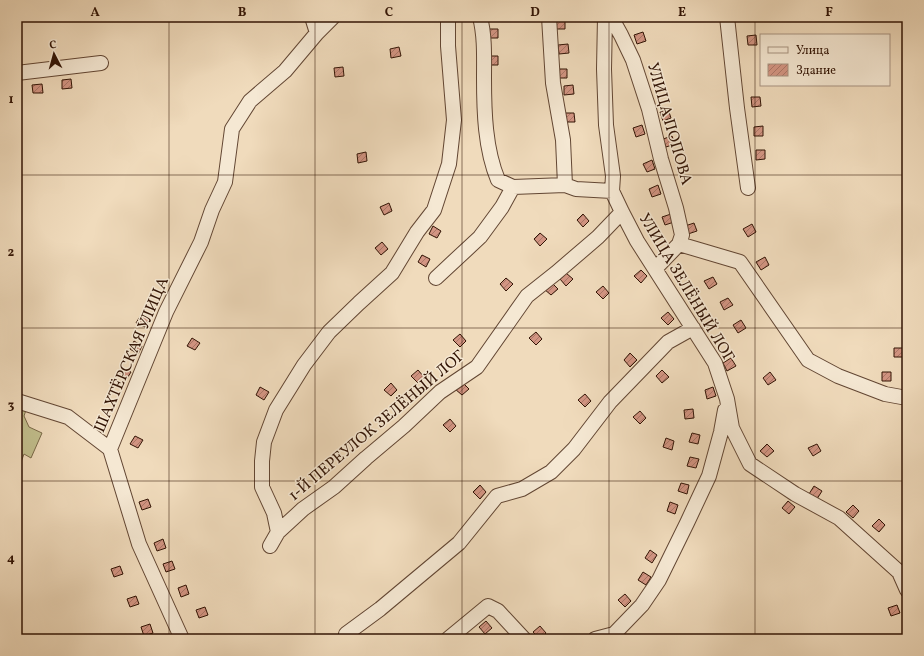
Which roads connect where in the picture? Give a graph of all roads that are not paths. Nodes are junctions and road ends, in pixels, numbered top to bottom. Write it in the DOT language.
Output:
graph roads {
  1 [pos="312,17"];
  2 [pos="332,17"];
  3 [pos="449,17"];
  4 [pos="480,17"];
  5 [pos="549,17"];
  6 [pos="605,17"];
  7 [pos="611,17"];
  8 [pos="727,17"];
  9 [pos="317,33"];
  10 [pos="101,63"];
  11 [pos="17,73"];
  12 [pos="565,185"];
  13 [pos="513,187"];
  14 [pos="748,188"];
  15 [pos="612,191"];
  16 [pos="622,212"];
  17 [pos="679,244"];
  18 [pos="655,270"];
  19 [pos="436,278"];
  20 [pos="693,328"];
  21 [pos="907,398"];
  22 [pos="727,400"];
  23 [pos="17,401"];
  24 [pos="110,449"];
  25 [pos="278,532"];
  26 [pos="270,546"];
  27 [pos="907,590"];
  28 [pos="348,637"];
  29 [pos="182,639"];
  30 [pos="448,639"];
  31 [pos="524,639"];
  32 [pos="595,639"];
  1 -- 9 [label="street"];
  2 -- 9 [label="street, ШАХТЁРСКАЯ УЛИЦА"];
  3 -- 25 [label="street"];
  4 -- 13 [label="street"];
  5 -- 12 [label="street"];
  6 -- 15 [label="street, УЛИЦА ЗЕЛЁНЫЙ ЛОГ"];
  7 -- 17 [label="street, УЛИЦА ПОПОВА"];
  8 -- 14 [label="street"];
  9 -- 24 [label="street, ШАХТЁРСКАЯ УЛИЦА"];
  10 -- 11 [label="street"];
  12 -- 13 [label="street"];
  12 -- 15 [label="street"];
  13 -- 19 [label="street"];
  15 -- 16 [label="street, УЛИЦА ЗЕЛЁНЫЙ ЛОГ"];
  16 -- 18 [label="street, УЛИЦА ЗЕЛЁНЫЙ ЛОГ"];
  16 -- 25 [label="street, 1-Й ПЕРЕУЛОК ЗЕЛЁНЫЙ ЛОГ"];
  17 -- 18 [label="street"];
  17 -- 21 [label="street"];
  18 -- 20 [label="street, УЛИЦА ЗЕЛЁНЫЙ ЛОГ"];
  20 -- 22 [label="street, УЛИЦА ЗЕЛЁНЫЙ ЛОГ"];
  20 -- 28 [label="street"];
  22 -- 27 [label="street, УЛИЦА ЗЕЛЁНЫЙ ЛОГ"];
  22 -- 32 [label="street"];
  23 -- 24 [label="street"];
  24 -- 29 [label="street, ШАХТЁРСКАЯ УЛИЦА"];
  25 -- 26 [label="street, 1-Й ПЕРЕУЛОК ЗЕЛЁНЫЙ ЛОГ"];
  30 -- 31 [label="street"];
}
